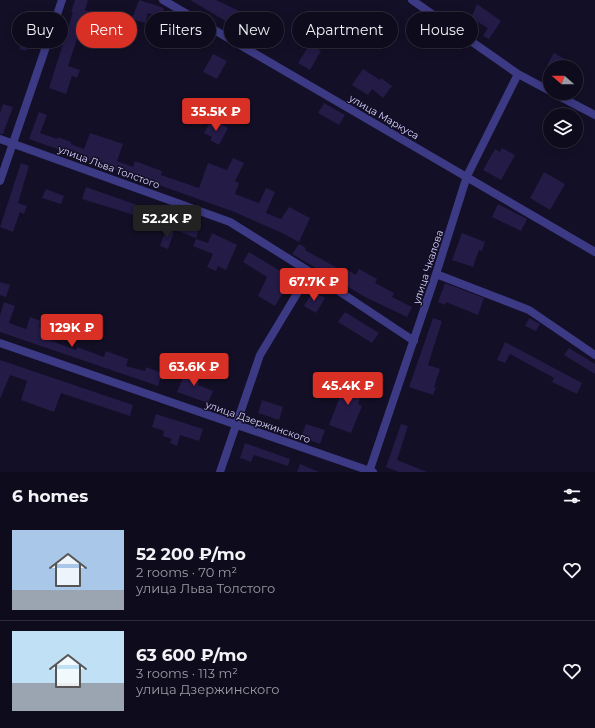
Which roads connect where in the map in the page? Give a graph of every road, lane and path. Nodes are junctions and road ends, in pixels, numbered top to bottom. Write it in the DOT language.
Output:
graph roads {
  1 [pos="62,0"];
  2 [pos="163,0"];
  3 [pos="412,0"];
  4 [pos="518,74"];
  5 [pos="543,87"];
  6 [pos="566,100"];
  7 [pos="595,116"];
  8 [pos="0,139"];
  9 [pos="13,143"];
  10 [pos="467,176"];
  11 [pos="0,181"];
  12 [pos="595,252"];
  13 [pos="310,272"];
  14 [pos="436,274"];
  15 [pos="414,341"];
  16 [pos="0,343"];
  17 [pos="595,355"];
  18 [pos="236,425"];
  19 [pos="220,472"];
  20 [pos="370,472"];
  1 -- 9 [label="street"];
  2 -- 10 [label="street, улица Маркуса"];
  3 -- 4 [label="street"];
  4 -- 5 [label="street"];
  4 -- 10 [label="street, улица Чкалова"];
  6 -- 7 [label="street"];
  8 -- 9 [label="street, улица Льва Толстого"];
  9 -- 11 [label="street"];
  9 -- 13 [label="street, улица Льва Толстого"];
  10 -- 12 [label="street, улица Маркуса"];
  10 -- 14 [label="street, улица Чкалова"];
  13 -- 15 [label="street, улица Льва Толстого"];
  13 -- 18 [label="street"];
  14 -- 15 [label="street, улица Чкалова"];
  14 -- 17 [label="street"];
  15 -- 20 [label="street, улица Чкалова"];
  16 -- 18 [label="street, улица Дзержинского"];
  18 -- 19 [label="street"];
  18 -- 20 [label="street, улица Дзержинского"];
}
